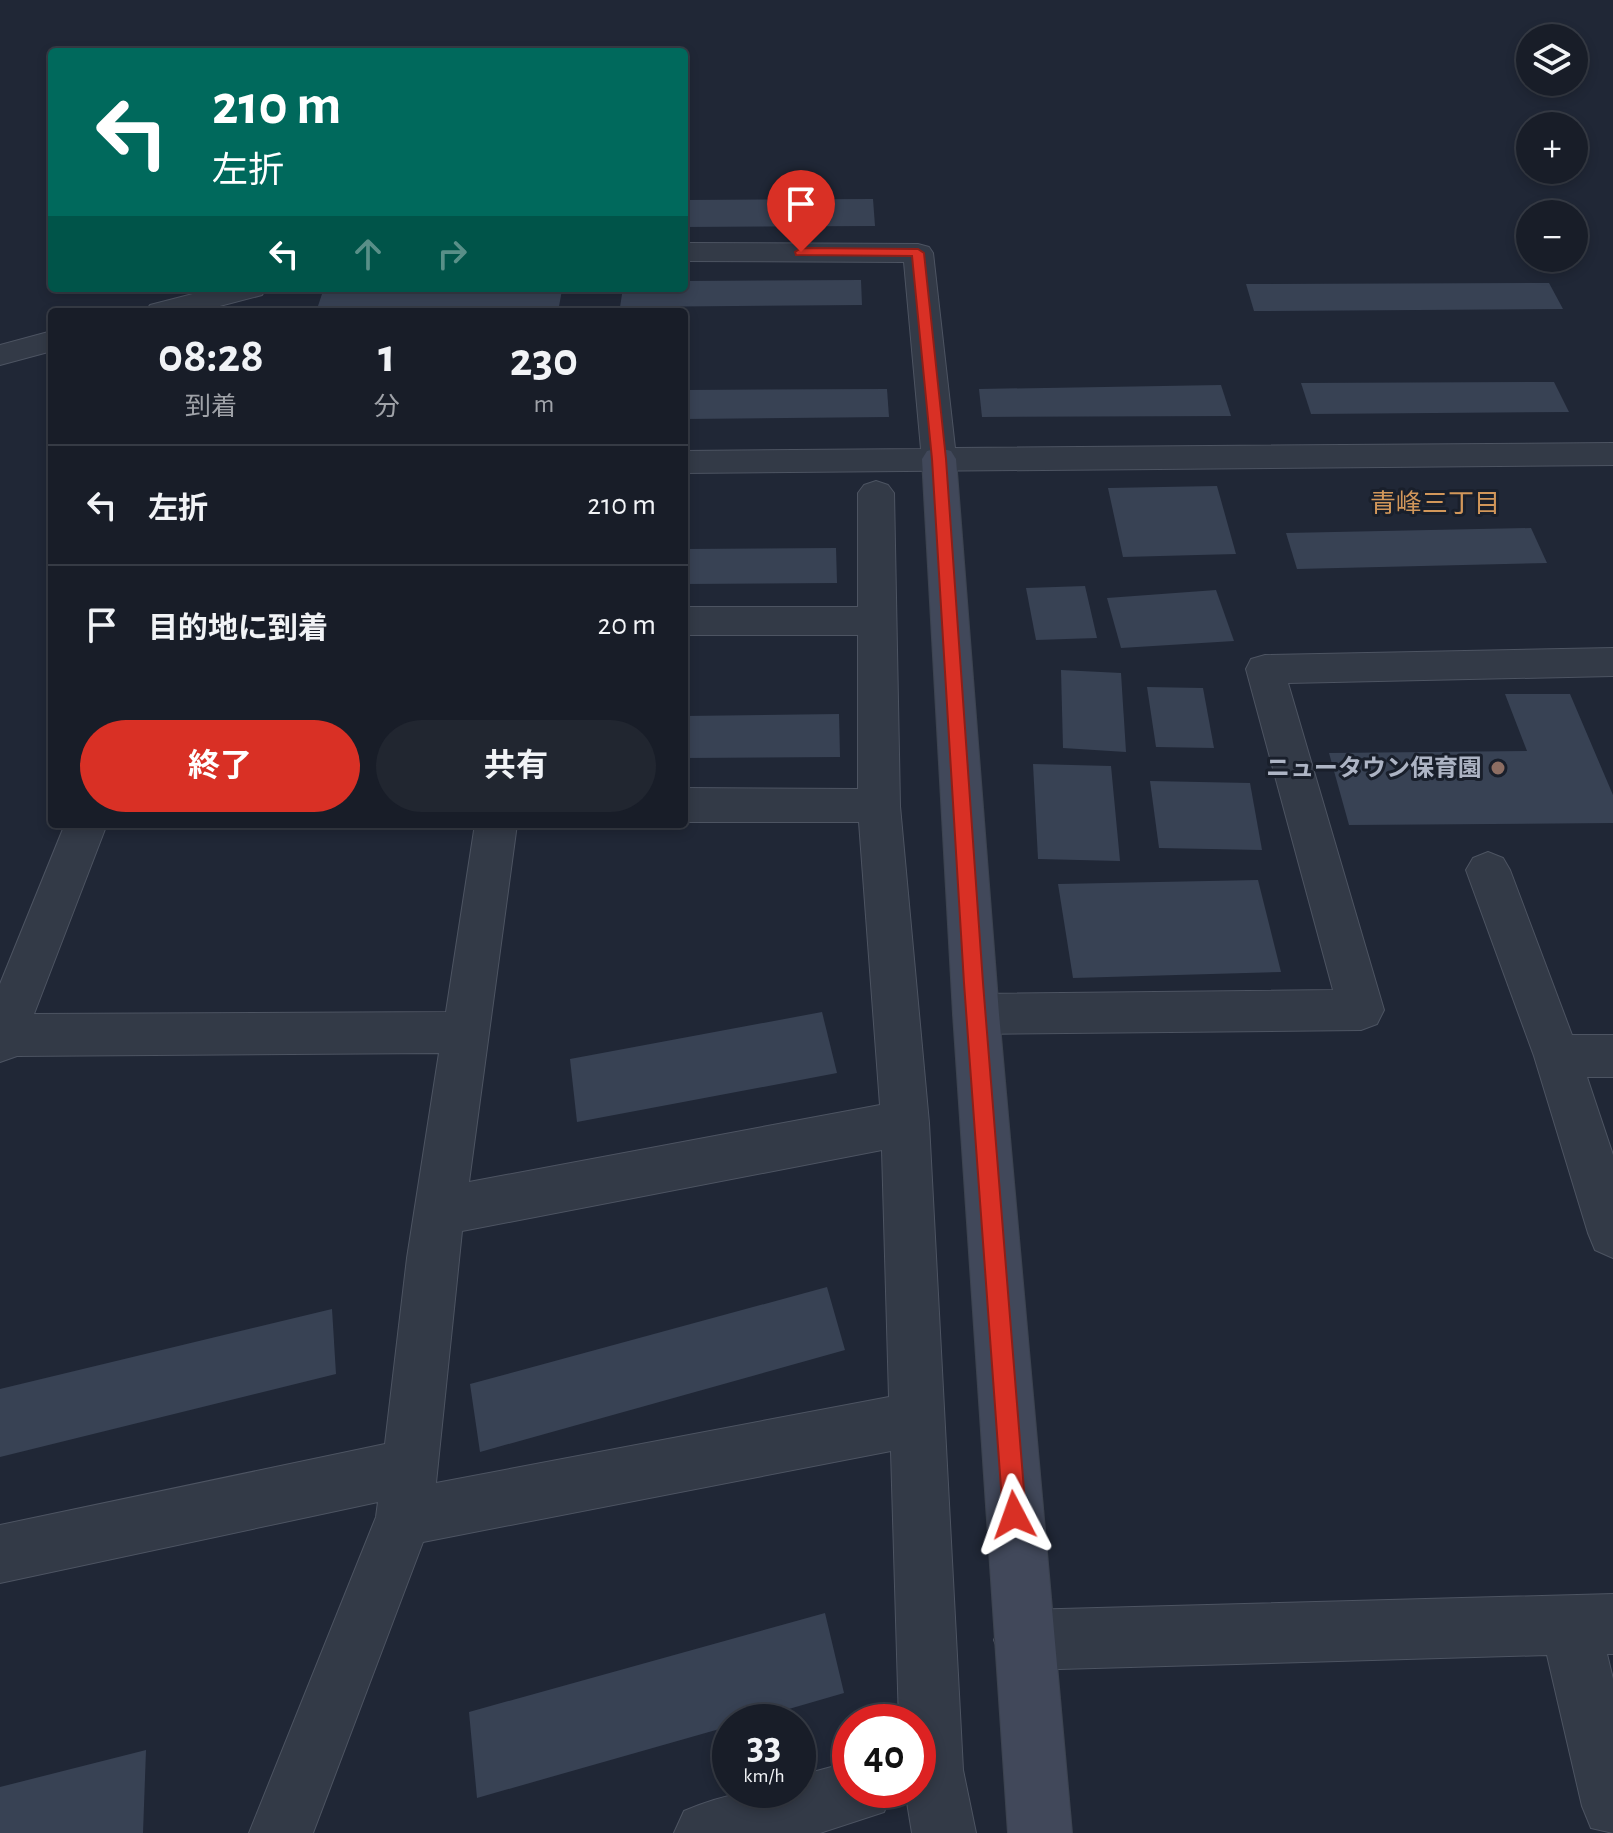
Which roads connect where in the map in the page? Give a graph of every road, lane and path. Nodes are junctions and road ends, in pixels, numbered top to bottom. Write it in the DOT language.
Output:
graph roads {
  1 [pos="688,252"];
  2 [pos="236,292"];
  3 [pos="176,308"];
  4 [pos="48,342"];
  5 [pos="0,355"];
  6 [pos="1613,454"];
  7 [pos="939,459"];
  8 [pos="688,462"];
  9 [pos="876,493"];
  10 [pos="688,621"];
  11 [pos="877,621"];
  12 [pos="1613,662"];
  13 [pos="688,805"];
  14 [pos="879,806"];
  15 [pos="84,828"];
  16 [pos="495,828"];
  17 [pos="1488,870"];
  18 [pos="976,1014"];
  19 [pos="467,1032"];
  20 [pos="1,1038"];
  21 [pos="1557,1056"];
  22 [pos="1613,1056"];
  23 [pos="905,1123"];
  24 [pos="440,1211"];
  25 [pos="1613,1233"];
  26 [pos="915,1419"];
  27 [pos="406,1492"];
  28 [pos="0,1554"];
  29 [pos="1592,1624"];
  30 [pos="1024,1640"];
  31 [pos="923,1704"];
  32 [pos="832,1798"];
  33 [pos="1613,1806"];
  34 [pos="936,1807"];
  35 [pos="281,1833"];
  36 [pos="706,1833"];
  37 [pos="944,1833"];
  38 [pos="1040,1833"];
  1 -- 7 [label="street"];
  2 -- 3 [label="street"];
  4 -- 5 [label="street"];
  6 -- 7 [label="street"];
  7 -- 8 [label="street"];
  7 -- 18 [label="street"];
  9 -- 11 [label="street"];
  10 -- 11 [label="street"];
  11 -- 14 [label="street"];
  12 -- 18 [label="street"];
  13 -- 14 [label="street"];
  14 -- 23 [label="street"];
  15 -- 20 [label="street"];
  16 -- 19 [label="street"];
  17 -- 21 [label="street"];
  18 -- 30 [label="street"];
  19 -- 20 [label="street"];
  19 -- 24 [label="street"];
  21 -- 22 [label="street"];
  21 -- 25 [label="street"];
  23 -- 24 [label="street"];
  23 -- 26 [label="street"];
  24 -- 27 [label="street"];
  26 -- 27 [label="street"];
  26 -- 31 [label="street"];
  27 -- 28 [label="street"];
  27 -- 35 [label="street"];
  29 -- 30 [label="street"];
  29 -- 33 [label="street"];
  30 -- 38 [label="street"];
  32 -- 36 [label="street"];
  34 -- 37 [label="street"];
}
